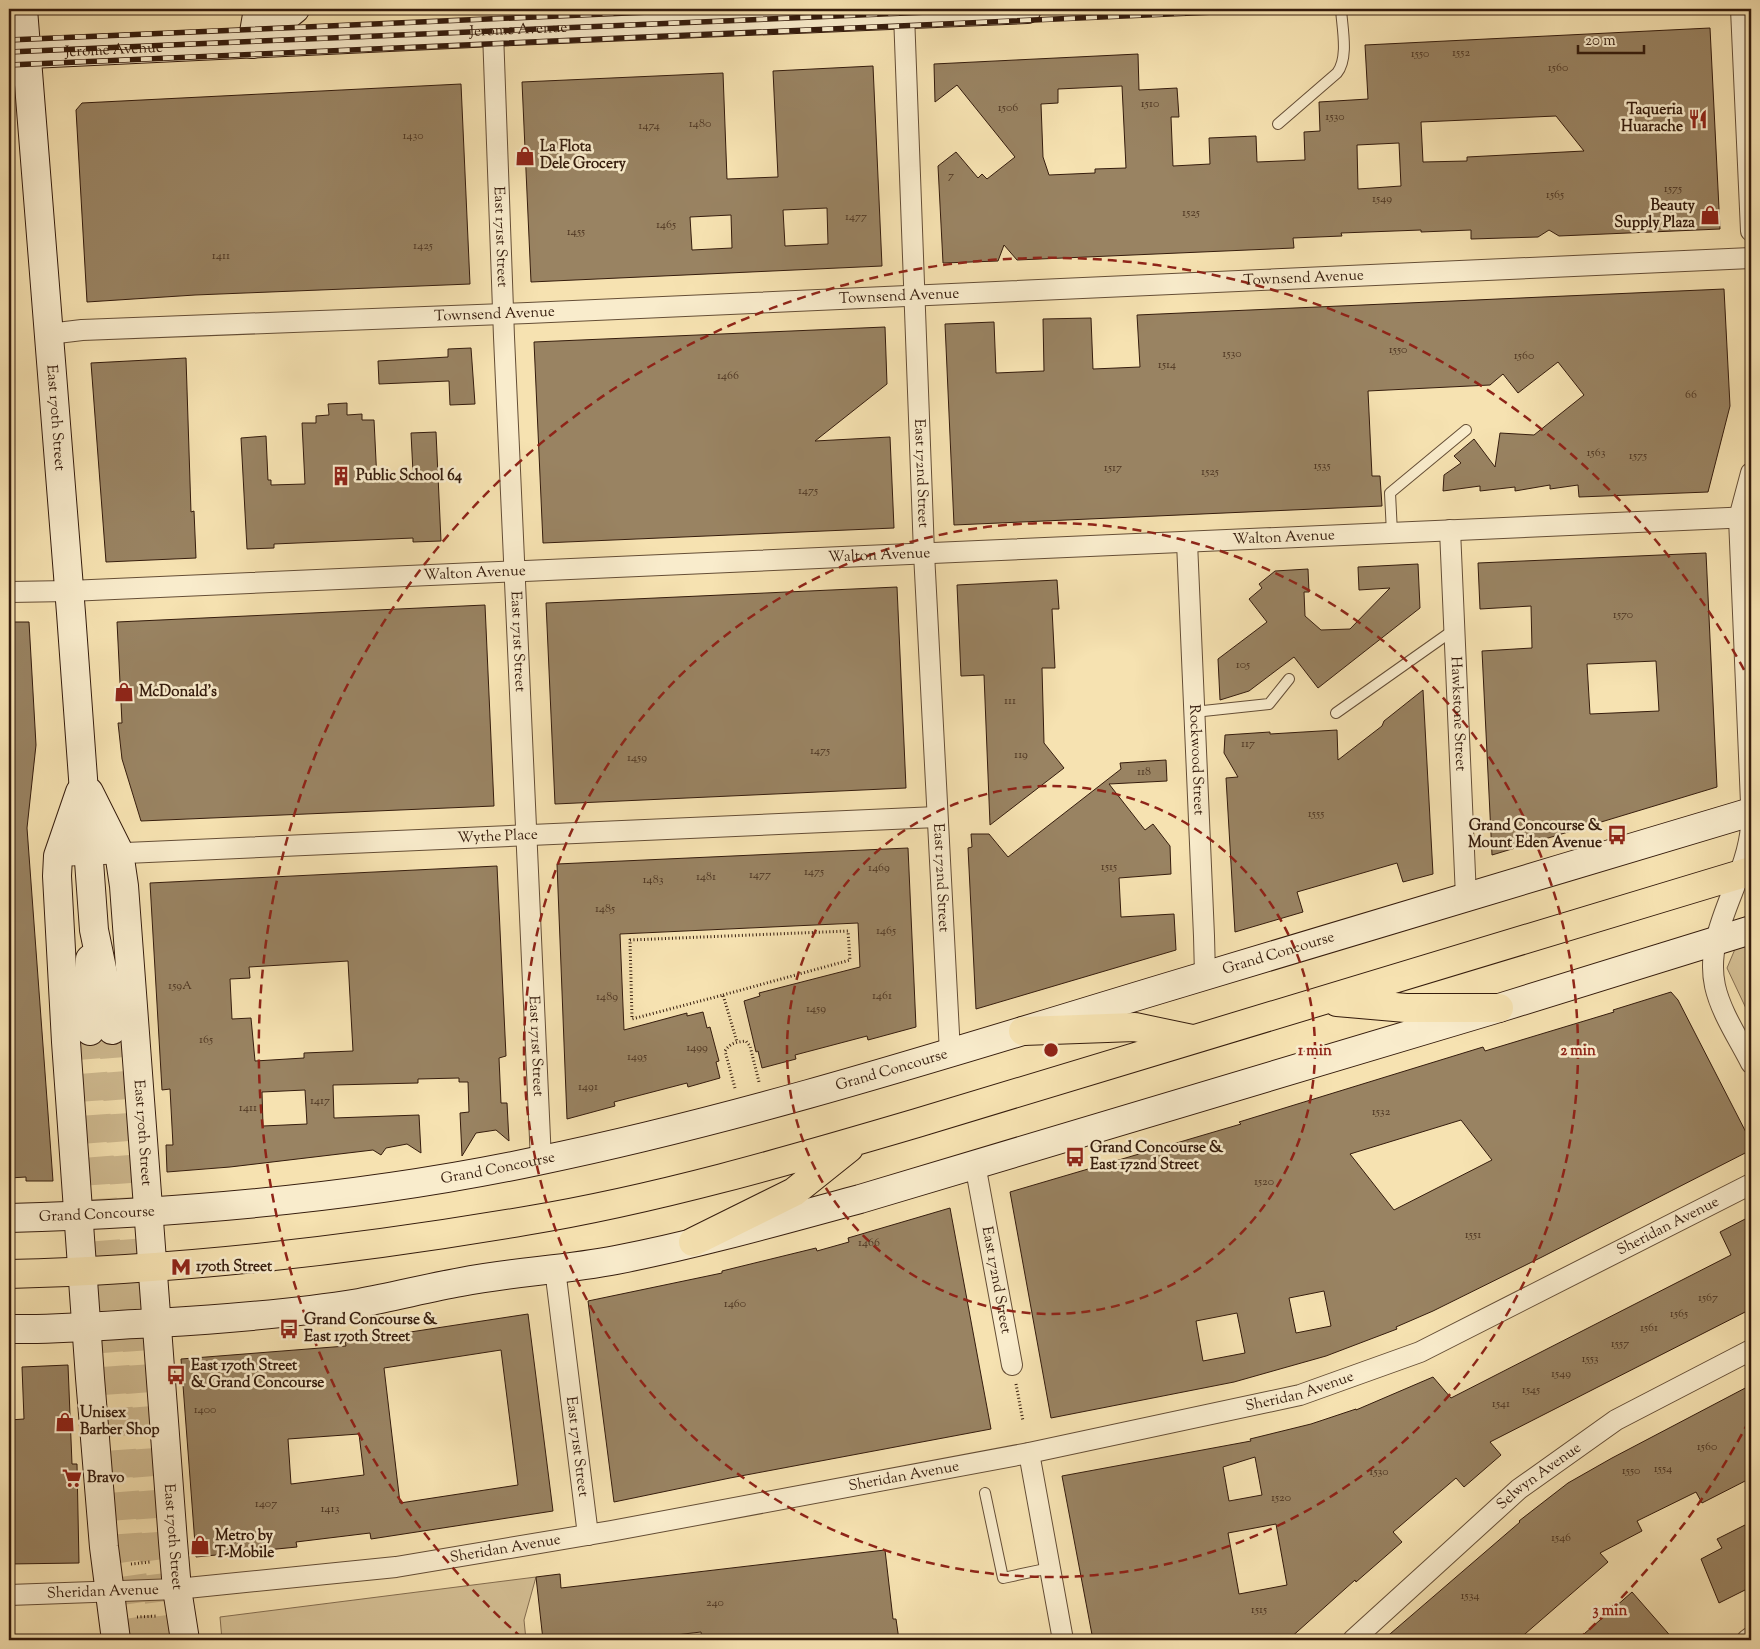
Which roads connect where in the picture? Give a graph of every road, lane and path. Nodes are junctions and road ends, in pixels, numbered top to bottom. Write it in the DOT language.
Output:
graph roads {
  1 [pos="23,9"];
  2 [pos="258,9"];
  3 [pos="295,9"];
  4 [pos="1027,9"];
  5 [pos="1341,9"];
  6 [pos="1741,9"];
  7 [pos="903,12"];
  8 [pos="493,32"];
  9 [pos="252,44"];
  10 [pos="18,55"];
  11 [pos="1278,124"];
  12 [pos="1751,232"];
  13 [pos="1751,258"];
  14 [pos="914,295"];
  15 [pos="503,314"];
  16 [pos="49,334"];
  17 [pos="1466,430"];
  18 [pos="1751,473"];
  19 [pos="1745,518"];
  20 [pos="1450,530"];
  21 [pos="1392,533"];
  22 [pos="1187,542"];
  23 [pos="924,553"];
  24 [pos="514,571"];
  25 [pos="69,591"];
  26 [pos="9,592"];
  27 [pos="1455,629"];
  28 [pos="1289,679"];
  29 [pos="1194,712"];
  30 [pos="1336,713"];
  31 [pos="84,781"];
  32 [pos="1751,803"];
  33 [pos="1751,812"];
  34 [pos="937,817"];
  35 [pos="1751,826"];
  36 [pos="526,836"];
  37 [pos="119,852"];
  38 [pos="88,853"];
  39 [pos="58,856"];
  40 [pos="1746,872"];
  41 [pos="1466,897"];
  42 [pos="1751,930"];
  43 [pos="1715,941"];
  44 [pos="1205,976"];
  45 [pos="723,995"];
  46 [pos="1323,1000"];
  47 [pos="1499,1008"];
  48 [pos="101,1031"];
  49 [pos="1023,1031"];
  50 [pos="1194,1039"];
  51 [pos="737,1042"];
  52 [pos="950,1053"];
  53 [pos="1751,1063"];
  54 [pos="759,1082"];
  55 [pos="735,1088"];
  56 [pos="860,1140"];
  57 [pos="541,1161"];
  58 [pos="975,1164"];
  59 [pos="1751,1184"];
  60 [pos="148,1212"];
  61 [pos="78,1216"];
  62 [pos="9,1218"];
  63 [pos="692,1242"];
  64 [pos="152,1268"];
  65 [pos="555,1269"];
  66 [pos="82,1271"];
  67 [pos="9,1274"];
  68 [pos="156,1323"];
  69 [pos="86,1327"];
  70 [pos="9,1329"];
  71 [pos="1751,1350"];
  72 [pos="1012,1365"];
  73 [pos="1016,1388"];
  74 [pos="1023,1420"];
  75 [pos="1029,1453"];
  76 [pos="985,1493"];
  77 [pos="588,1535"];
  78 [pos="153,1562"];
  79 [pos="123,1564"];
  80 [pos="1050,1568"];
  81 [pos="177,1589"];
  82 [pos="110,1592"];
  83 [pos="9,1595"];
  84 [pos="165,1615"];
  85 [pos="134,1617"];
  86 [pos="1751,1637"];
  87 [pos="116,1640"];
  88 [pos="186,1640"];
  89 [pos="1063,1640"];
  90 [pos="1353,1640"];
  91 [pos="1747,1640"];
  1 -- 10 [label="street, East 170th Street"];
  2 -- 9 [label="street"];
  3 -- 9 [label="street"];
  4 -- 7 [label="street, Jerome Avenue"];
  5 -- 11 [label="lane"];
  6 -- 12 [label="street"];
  7 -- 8 [label="street, Jerome Avenue"];
  7 -- 14 [label="street, East 172nd Street"];
  8 -- 9 [label="street, Jerome Avenue"];
  8 -- 15 [label="street, East 171st Street"];
  9 -- 10 [label="street, Jerome Avenue"];
  10 -- 16 [label="street, East 170th Street"];
  13 -- 14 [label="street, Townsend Avenue"];
  14 -- 15 [label="street, Townsend Avenue"];
  14 -- 23 [label="street, East 172nd Street"];
  15 -- 16 [label="street, Townsend Avenue"];
  15 -- 24 [label="street, East 171st Street"];
  16 -- 25 [label="street, East 170th Street"];
  17 -- 21 [label="lane"];
  18 -- 19 [label="street"];
  19 -- 20 [label="street, Walton Avenue"];
  19 -- 32 [label="street"];
  20 -- 21 [label="street, Walton Avenue"];
  20 -- 27 [label="street, Hawkstone Street"];
  21 -- 22 [label="street, Walton Avenue"];
  22 -- 23 [label="street, Walton Avenue"];
  22 -- 29 [label="street, Rockwood Street"];
  23 -- 24 [label="street, Walton Avenue"];
  23 -- 34 [label="street, East 172nd Street"];
  24 -- 25 [label="street, Walton Avenue"];
  24 -- 36 [label="street, East 171st Street"];
  25 -- 26 [label="street, Walton Avenue"];
  25 -- 31 [label="street, East 170th Street"];
  27 -- 30 [label="lane"];
  27 -- 41 [label="street, Hawkstone Street"];
  28 -- 29 [label="lane"];
  29 -- 44 [label="street, Rockwood Street"];
  31 -- 37 [label="street, East 170th Street"];
  31 -- 38 [label="street, East 170th Street"];
  31 -- 39 [label="street, East 170th Street"];
  33 -- 41 [label="street, Grand Concourse"];
  34 -- 36 [label="street, Wythe Place"];
  34 -- 52 [label="street, East 172nd Street"];
  35 -- 40 [label="street"];
  36 -- 37 [label="street, Wythe Place"];
  36 -- 57 [label="street, East 171st Street"];
  37 -- 38 [label="street, Wythe Place"];
  37 -- 60 [label="street, East 170th Street"];
  38 -- 39 [label="street, Wythe Place"];
  38 -- 48 [label="street, East 170th Street"];
  39 -- 61 [label="street, East 170th Street"];
  40 -- 43 [label="street"];
  40 -- 46 [label="main road"];
  41 -- 44 [label="street, Grand Concourse"];
  42 -- 43 [label="street"];
  43 -- 47 [label="street"];
  43 -- 53 [label="street"];
  44 -- 49 [label="street, Grand Concourse"];
  45 -- 45 [label="path"];
  45 -- 51 [label="path"];
  46 -- 47 [label="main road"];
  46 -- 50 [label="main road"];
  47 -- 58 [label="street"];
  49 -- 50 [label="main road"];
  49 -- 52 [label="street, Grand Concourse"];
  50 -- 56 [label="main road"];
  51 -- 54 [label="path"];
  51 -- 55 [label="path"];
  52 -- 57 [label="street, Grand Concourse"];
  56 -- 63 [label="main road"];
  56 -- 64 [label="main road"];
  57 -- 60 [label="street, Grand Concourse"];
  58 -- 63 [label="street"];
  58 -- 72 [label="street, East 172nd Street"];
  59 -- 75 [label="street, Sheridan Avenue"];
  60 -- 61 [label="street, Grand Concourse"];
  60 -- 64 [label="street, East 170th Street"];
  61 -- 62 [label="street, Grand Concourse"];
  61 -- 66 [label="street, East 170th Street"];
  63 -- 65 [label="street"];
  64 -- 66 [label="main road"];
  64 -- 68 [label="street, East 170th Street"];
  65 -- 68 [label="street"];
  65 -- 77 [label="street, East 171st Street"];
  66 -- 67 [label="main road"];
  66 -- 69 [label="street, East 170th Street"];
  68 -- 69 [label="street"];
  68 -- 81 [label="street, East 170th Street"];
  69 -- 70 [label="street"];
  69 -- 82 [label="street, East 170th Street"];
  71 -- 90 [label="street, Selwyn Avenue"];
  73 -- 74 [label="path"];
  75 -- 77 [label="street, Sheridan Avenue"];
  75 -- 80 [label="street"];
  76 -- 80 [label="lane"];
  77 -- 81 [label="street, Sheridan Avenue"];
  78 -- 79 [label="path"];
  80 -- 89 [label="street"];
  81 -- 82 [label="street, Sheridan Avenue"];
  81 -- 88 [label="street, East 170th Street"];
  82 -- 83 [label="street, Sheridan Avenue"];
  82 -- 87 [label="street, East 170th Street"];
  84 -- 85 [label="path"];
  86 -- 91 [label="street"];
}
